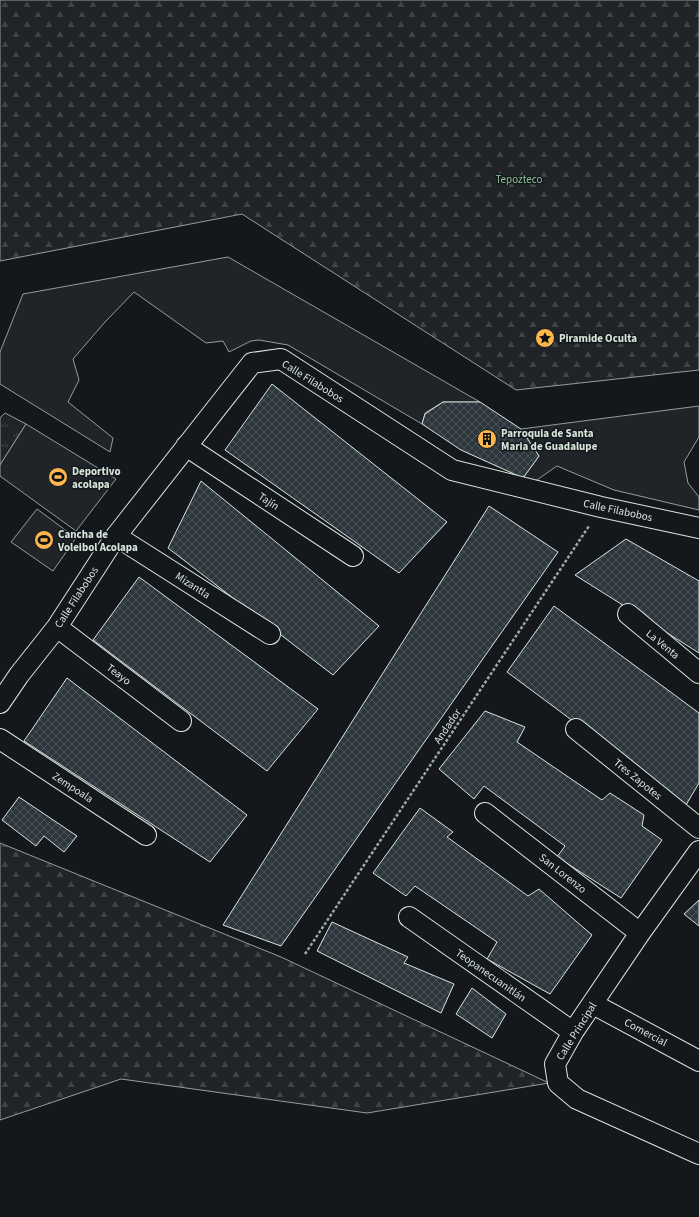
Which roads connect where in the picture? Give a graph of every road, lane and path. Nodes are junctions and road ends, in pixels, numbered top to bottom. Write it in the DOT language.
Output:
graph roads {
  1 [pos="186,446"];
  2 [pos="602,508"];
  3 [pos="699,528"];
  4 [pos="116,536"];
  5 [pos="353,556"];
  6 [pos="628,614"];
  7 [pos="57,627"];
  8 [pos="270,634"];
  9 [pos="699,673"];
  10 [pos="0,703"];
  11 [pos="181,721"];
  12 [pos="576,729"];
  13 [pos="0,739"];
  14 [pos="485,813"];
  15 [pos="699,828"];
  16 [pos="146,835"];
  17 [pos="699,851"];
  18 [pos="408,917"];
  19 [pos="640,933"];
  20 [pos="305,954"];
  21 [pos="593,1004"];
  22 [pos="573,1032"];
  23 [pos="699,1061"];
  24 [pos="699,1154"];
  1 -- 2 [label="street, Calle Filabobos"];
  1 -- 4 [label="street, Calle Filabobos"];
  1 -- 5 [label="street, Tajín"];
  2 -- 3 [label="street, Calle Filabobos"];
  2 -- 20 [label="path, Andador"];
  4 -- 7 [label="street, Calle Filabobos"];
  4 -- 8 [label="street, Mizantla"];
  6 -- 9 [label="street, La Venta"];
  7 -- 10 [label="street, Calle Filabobos"];
  7 -- 11 [label="street, Teayo"];
  12 -- 15 [label="street, Tres Zapotes"];
  13 -- 16 [label="street, Zempoala"];
  14 -- 19 [label="street, San Lorenzo"];
  17 -- 19 [label="street, Calle Principal"];
  18 -- 22 [label="street, Teopanecuanitlán"];
  19 -- 21 [label="street, Calle Principal"];
  21 -- 22 [label="street, Calle Principal"];
  21 -- 23 [label="street, Comercial"];
  22 -- 24 [label="street, Calle Principal"];
}
